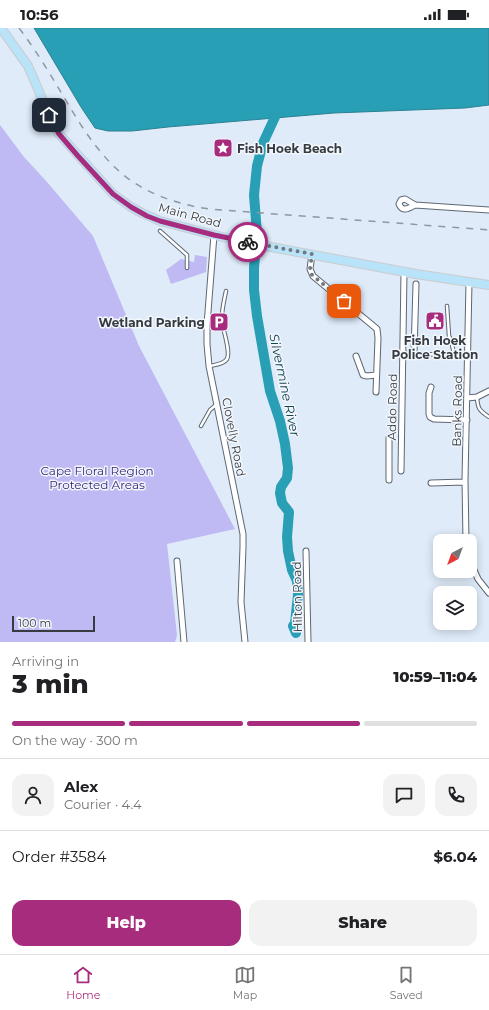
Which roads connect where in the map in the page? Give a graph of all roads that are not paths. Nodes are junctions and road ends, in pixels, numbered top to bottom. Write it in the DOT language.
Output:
graph roads {
  1 [pos="2,28"];
  2 [pos="415,205"];
  3 [pos="489,210"];
  4 [pos="160,231"];
  5 [pos="214,235"];
  6 [pos="312,254"];
  7 [pos="187,268"];
  8 [pos="404,272"];
  9 [pos="469,282"];
  10 [pos="416,284"];
  11 [pos="489,285"];
  12 [pos="226,291"];
  13 [pos="447,306"];
  14 [pos="402,354"];
  15 [pos="414,354"];
  16 [pos="454,354"];
  17 [pos="468,355"];
  18 [pos="356,356"];
  19 [pos="210,366"];
  20 [pos="376,375"];
  21 [pos="431,387"];
  22 [pos="489,391"];
  23 [pos="376,392"];
  24 [pos="477,397"];
  25 [pos="467,398"];
  26 [pos="217,404"];
  27 [pos="489,417"];
  28 [pos="467,420"];
  29 [pos="201,426"];
  30 [pos="389,438"];
  31 [pos="390,461"];
  32 [pos="401,462"];
  33 [pos="401,471"];
  34 [pos="389,480"];
  35 [pos="465,482"];
  36 [pos="431,484"];
  37 [pos="466,534"];
  38 [pos="306,551"];
  39 [pos="177,562"];
  40 [pos="477,577"];
  41 [pos="489,593"];
  42 [pos="184,642"];
  43 [pos="245,642"];
  44 [pos="308,642"];
  1 -- 5 [label="main road, Main Road"];
  2 -- 3 [label="street"];
  4 -- 7 [label="lane"];
  5 -- 6 [label="main road, Main Road"];
  5 -- 19 [label="street, Clovelly Road"];
  6 -- 8 [label="main road, Main Road"];
  6 -- 20 [label="street"];
  8 -- 9 [label="main road, Main Road"];
  8 -- 14 [label="street, Addo Road"];
  9 -- 11 [label="main road, Main Road"];
  9 -- 17 [label="street, Banks Road"];
  10 -- 15 [label="street"];
  12 -- 19 [label="lane"];
  13 -- 16 [label="lane"];
  14 -- 15 [label="street"];
  14 -- 32 [label="street, Addo Road"];
  15 -- 16 [label="lane"];
  16 -- 17 [label="lane"];
  17 -- 25 [label="street, Banks Road"];
  18 -- 20 [label="street"];
  19 -- 26 [label="street, Clovelly Road"];
  20 -- 23 [label="street"];
  21 -- 28 [label="street"];
  22 -- 24 [label="street"];
  24 -- 25 [label="street"];
  24 -- 27 [label="lane"];
  25 -- 28 [label="street, Banks Road"];
  26 -- 29 [label="lane"];
  26 -- 43 [label="street, Clovelly Road"];
  28 -- 35 [label="street, Banks Road"];
  30 -- 31 [label="street"];
  31 -- 32 [label="street"];
  31 -- 34 [label="street"];
  32 -- 33 [label="street, Addo Road"];
  35 -- 36 [label="street"];
  35 -- 37 [label="street, Banks Road"];
  38 -- 44 [label="street, Hilton Road"];
  39 -- 42 [label="street"];
  40 -- 41 [label="street"];
}
